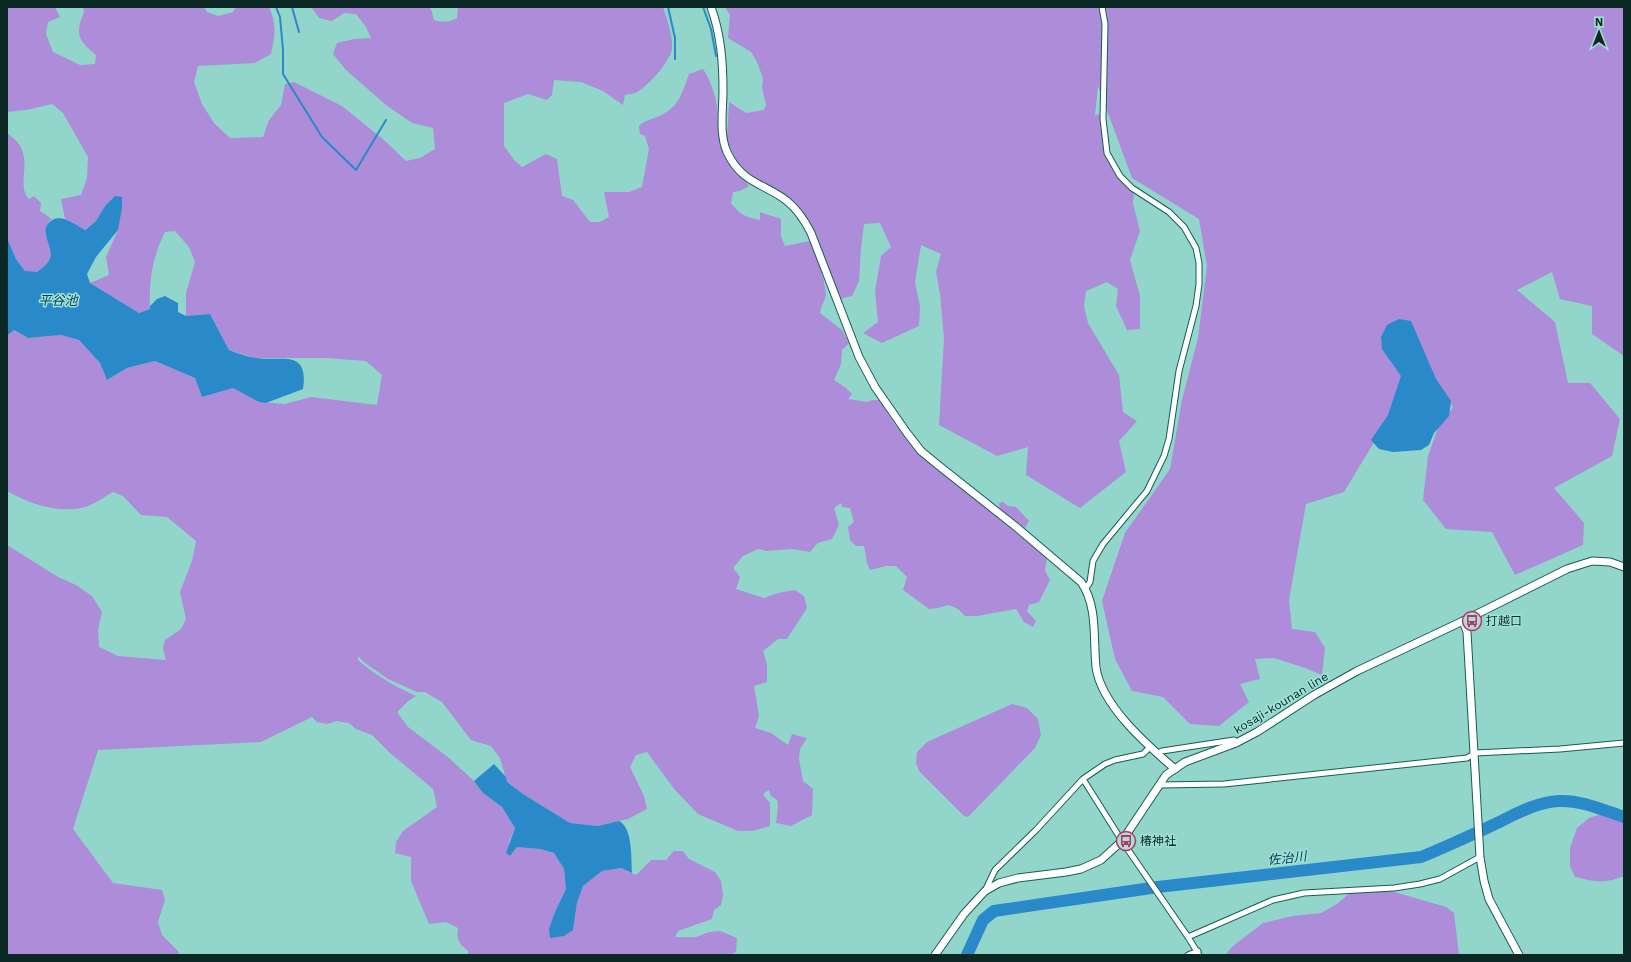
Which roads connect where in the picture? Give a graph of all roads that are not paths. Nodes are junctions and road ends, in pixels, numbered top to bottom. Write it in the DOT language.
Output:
graph roads {
  1 [pos="710,7"];
  2 [pos="1102,7"];
  3 [pos="1624,567"];
  4 [pos="1086,588"];
  5 [pos="1463,621"];
  6 [pos="1236,743"];
  7 [pos="1624,743"];
  8 [pos="1150,747"];
  9 [pos="1475,753"];
  10 [pos="1157,754"];
  11 [pos="1175,768"];
  12 [pos="1083,779"];
  13 [pos="1158,785"];
  14 [pos="1122,841"];
  15 [pos="1480,857"];
  16 [pos="985,891"];
  17 [pos="1188,937"];
  18 [pos="1199,953"];
  19 [pos="935,955"];
  20 [pos="1188,955"];
  21 [pos="1519,955"];
  1 -- 4 [label="street"];
  2 -- 4 [label="street"];
  3 -- 5 [label="street, kosaji-kounan line"];
  4 -- 8 [label="street"];
  5 -- 6 [label="street, kosaji-kounan line"];
  5 -- 9 [label="street"];
  6 -- 10 [label="street"];
  6 -- 11 [label="street, kosaji-kounan line"];
  7 -- 9 [label="street"];
  8 -- 10 [label="street"];
  8 -- 12 [label="street"];
  9 -- 13 [label="street"];
  9 -- 15 [label="street"];
  10 -- 11 [label="street"];
  11 -- 13 [label="street, kosaji-kounan line"];
  12 -- 14 [label="street"];
  12 -- 16 [label="street"];
  13 -- 14 [label="street, kosaji-kounan line"];
  14 -- 16 [label="street, kosaji-kounan line"];
  14 -- 17 [label="street"];
  15 -- 17 [label="street"];
  15 -- 21 [label="street"];
  16 -- 19 [label="street, kosaji-kounan line"];
  17 -- 18 [label="street"];
  18 -- 20 [label="street"];
}
